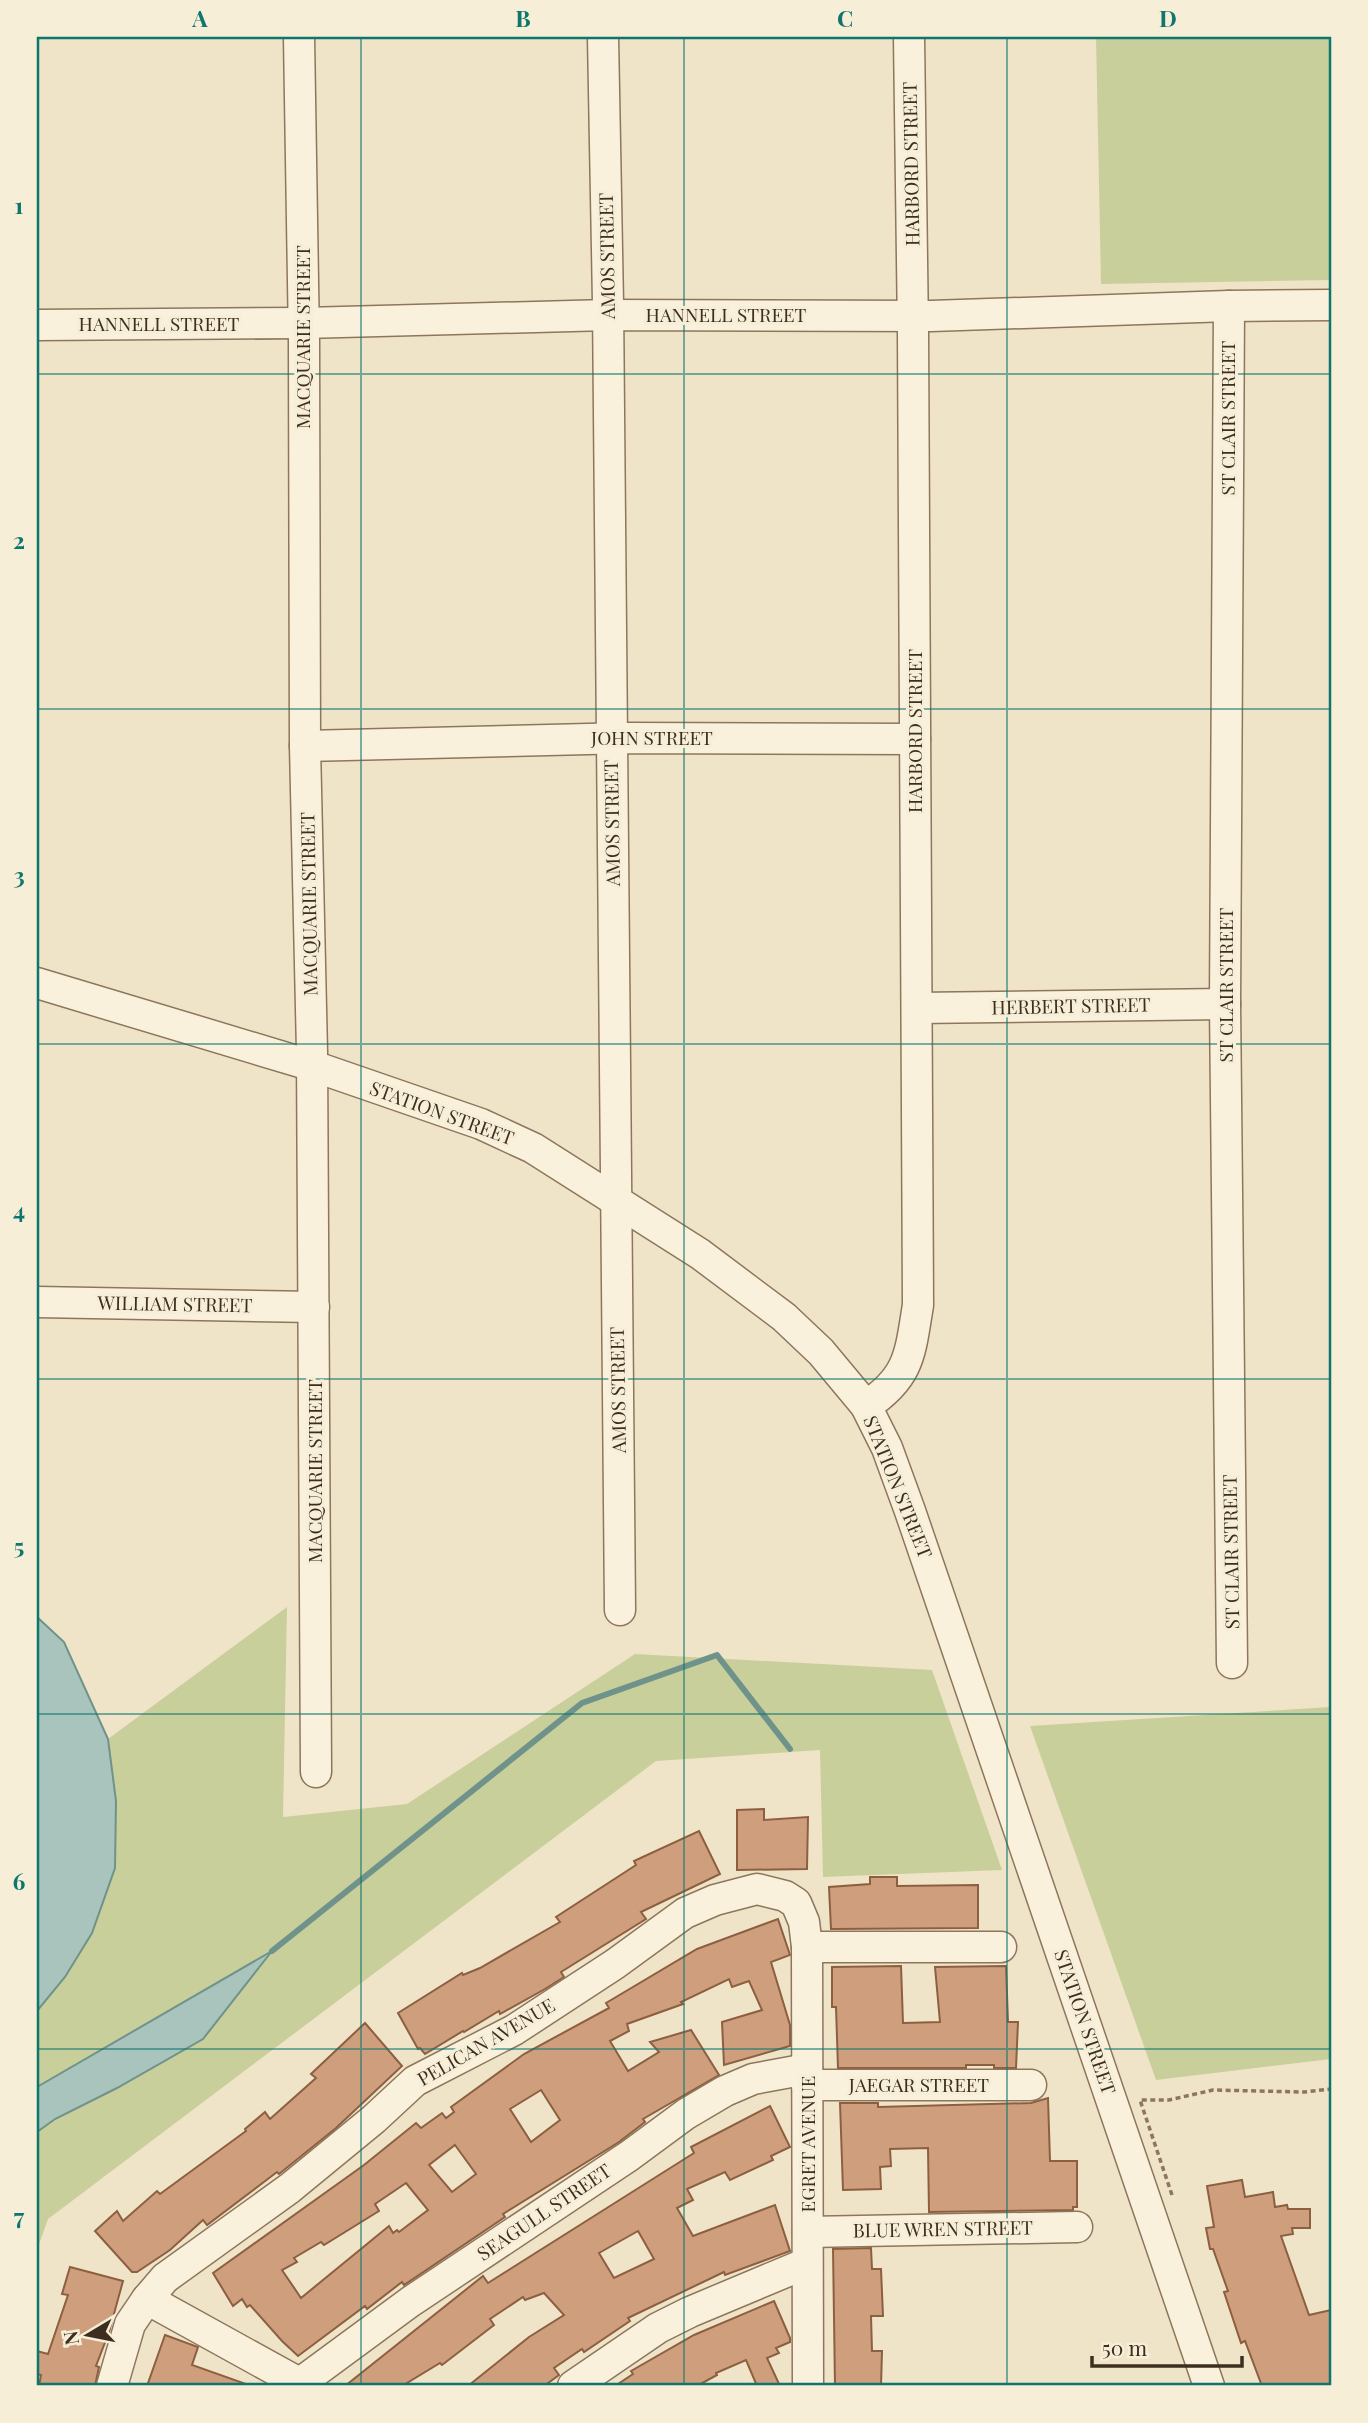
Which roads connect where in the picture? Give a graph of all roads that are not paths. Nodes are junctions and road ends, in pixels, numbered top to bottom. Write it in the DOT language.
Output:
graph roads {
  1 [pos="299,37"];
  2 [pos="603,37"];
  3 [pos="909,37"];
  4 [pos="1331,305"];
  5 [pos="1229,306"];
  6 [pos="608,315"];
  7 [pos="913,316"];
  8 [pos="304,323"];
  9 [pos="37,325"];
  10 [pos="611,738"];
  11 [pos="915,739"];
  12 [pos="305,746"];
  13 [pos="37,983"];
  14 [pos="1225,1004"];
  15 [pos="917,1008"];
  16 [pos="313,1066"];
  17 [pos="616,1199"];
  18 [pos="37,1302"];
  19 [pos="314,1307"];
  20 [pos="866,1406"];
  21 [pos="620,1609"];
  22 [pos="1232,1663"];
  23 [pos="316,1772"];
  24 [pos="796,1903"];
  25 [pos="807,1947"];
  26 [pos="1000,1947"];
  27 [pos="807,2077"];
  28 [pos="1031,2085"];
  29 [pos="1077,2227"];
  30 [pos="808,2232"];
  31 [pos="807,2263"];
  32 [pos="147,2299"];
  33 [pos="298,2385"];
  34 [pos="112,2386"];
  35 [pos="573,2386"];
  36 [pos="808,2386"];
  37 [pos="1209,2386"];
  1 -- 8 [label="street, MACQUARIE STREET"];
  2 -- 6 [label="street, AMOS STREET"];
  3 -- 7 [label="street, HARBORD STREET"];
  4 -- 5 [label="street, HANNELL STREET"];
  5 -- 7 [label="street, HANNELL STREET"];
  5 -- 14 [label="street, ST CLAIR STREET"];
  6 -- 7 [label="street, HANNELL STREET"];
  6 -- 8 [label="street, HANNELL STREET"];
  6 -- 10 [label="street, AMOS STREET"];
  7 -- 11 [label="street, HARBORD STREET"];
  8 -- 9 [label="street, HANNELL STREET"];
  8 -- 12 [label="street, MACQUARIE STREET"];
  10 -- 11 [label="street, JOHN STREET"];
  10 -- 12 [label="street, JOHN STREET"];
  10 -- 17 [label="street, AMOS STREET"];
  11 -- 15 [label="street, HARBORD STREET"];
  12 -- 16 [label="street, MACQUARIE STREET"];
  13 -- 16 [label="street, STATION STREET"];
  14 -- 15 [label="street, HERBERT STREET"];
  14 -- 22 [label="street, ST CLAIR STREET"];
  15 -- 20 [label="street, HARBORD STREET"];
  16 -- 17 [label="street, STATION STREET"];
  16 -- 19 [label="street, MACQUARIE STREET"];
  17 -- 20 [label="street, STATION STREET"];
  17 -- 21 [label="street, AMOS STREET"];
  18 -- 19 [label="street, WILLIAM STREET"];
  19 -- 23 [label="street, MACQUARIE STREET"];
  20 -- 37 [label="street, STATION STREET"];
  24 -- 25 [label="street, EGRET AVENUE"];
  24 -- 32 [label="street, PELICAN AVENUE"];
  25 -- 26 [label="street"];
  25 -- 27 [label="street, EGRET AVENUE"];
  27 -- 28 [label="street, JAEGAR STREET"];
  27 -- 30 [label="street, EGRET AVENUE"];
  27 -- 33 [label="street, SEAGULL STREET"];
  29 -- 30 [label="street, BLUE WREN STREET"];
  30 -- 31 [label="street, EGRET AVENUE"];
  31 -- 35 [label="street"];
  31 -- 36 [label="street, EGRET AVENUE"];
  32 -- 33 [label="street"];
  32 -- 34 [label="street, PELICAN AVENUE"];
}
